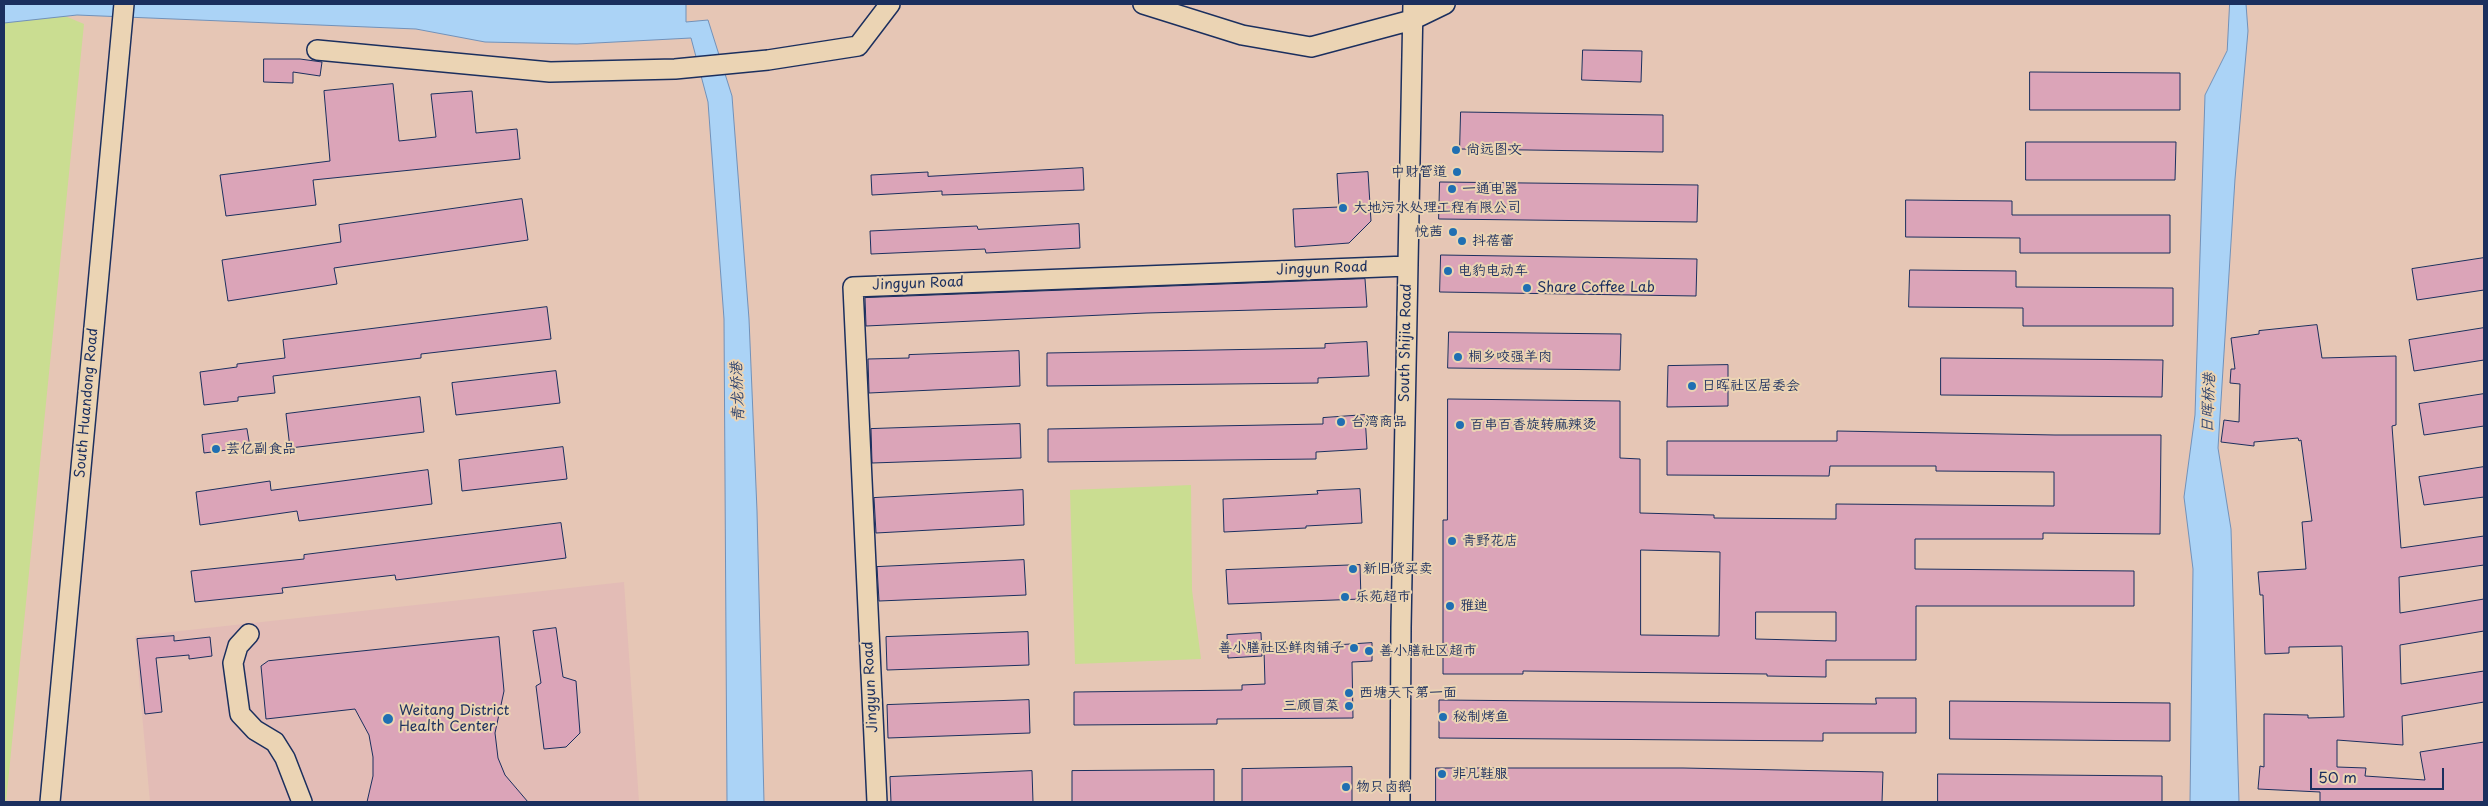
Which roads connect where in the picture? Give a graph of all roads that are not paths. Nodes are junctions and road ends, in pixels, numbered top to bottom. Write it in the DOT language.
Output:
graph roads {
  1 [pos="124,4"];
  2 [pos="890,4"];
  3 [pos="1143,4"];
  4 [pos="1445,4"];
  5 [pos="1413,12"];
  6 [pos="317,50"];
  7 [pos="1408,266"];
  8 [pos="249,634"];
  9 [pos="50,802"];
  10 [pos="302,802"];
  11 [pos="876,802"];
  12 [pos="1400,802"];
  1 -- 9 [label="street, South Huandong Road"];
  2 -- 6 [label="street"];
  3 -- 5 [label="street"];
  4 -- 5 [label="street"];
  5 -- 7 [label="street, South Shijia Road"];
  7 -- 11 [label="street, Jingyun Road"];
  7 -- 12 [label="street, South Shijia Road"];
  8 -- 10 [label="street"];
}
